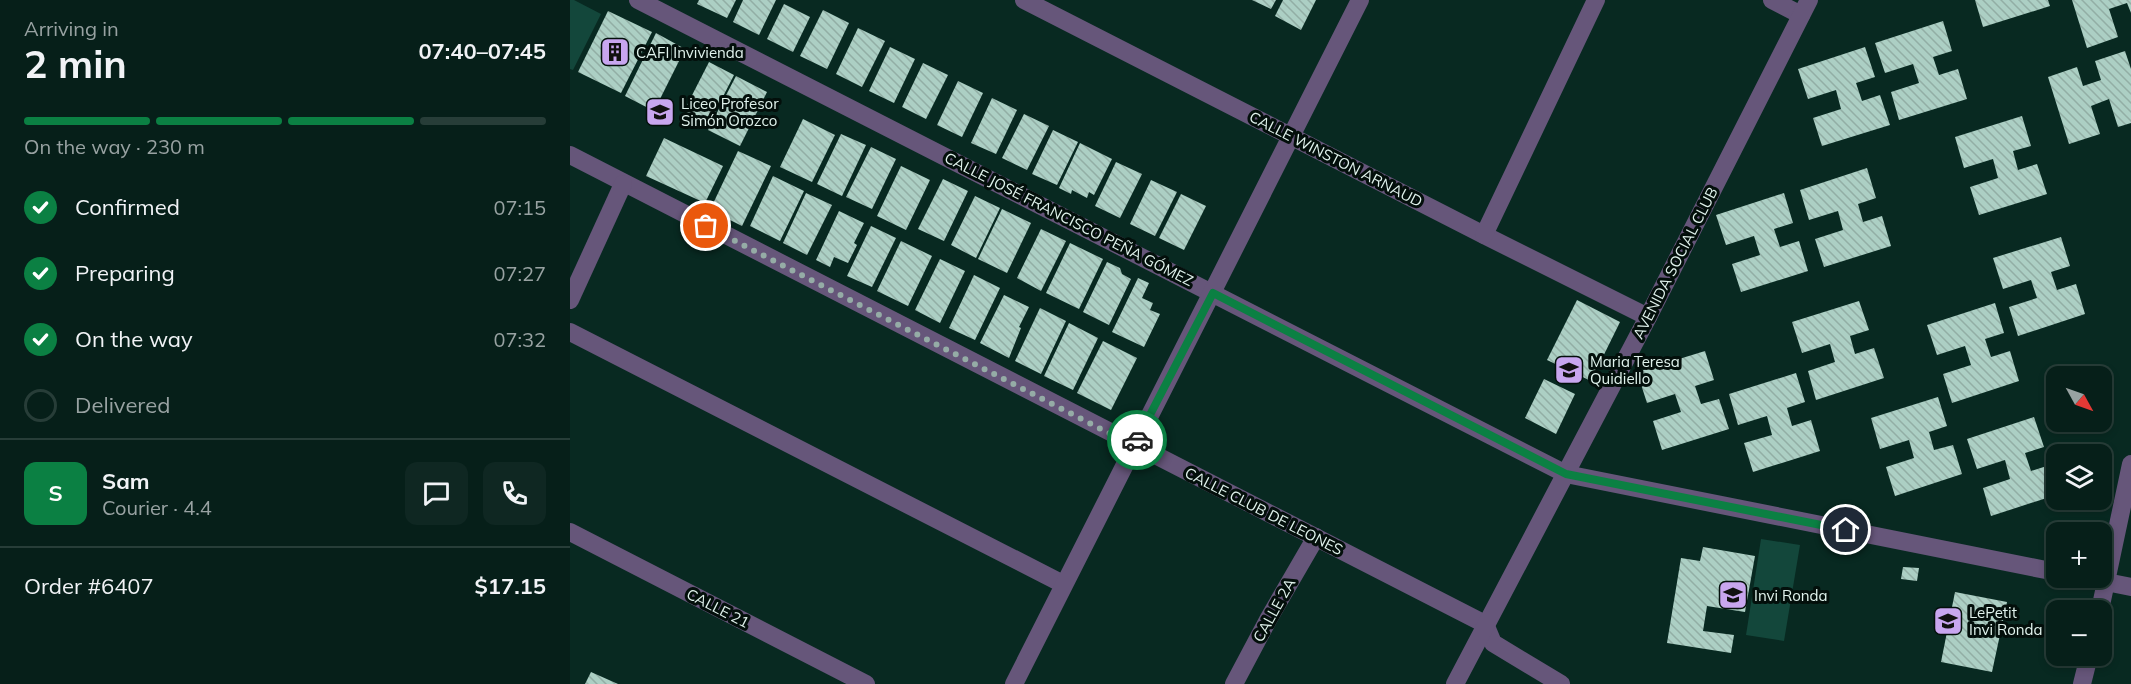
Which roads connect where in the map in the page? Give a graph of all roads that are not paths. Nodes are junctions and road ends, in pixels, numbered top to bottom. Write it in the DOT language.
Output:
graph roads {
  1 [pos="638,0"];
  2 [pos="1024,0"];
  3 [pos="1360,0"];
  4 [pos="1596,0"];
  5 [pos="1772,0"];
  6 [pos="1805,7"];
  7 [pos="1290,135"];
  8 [pos="570,156"];
  9 [pos="623,184"];
  10 [pos="1484,235"];
  11 [pos="1213,293"];
  12 [pos="570,300"];
  13 [pos="1648,317"];
  14 [pos="570,332"];
  15 [pos="1134,446"];
  16 [pos="2131,464"];
  17 [pos="1566,474"];
  18 [pos="570,532"];
  19 [pos="1316,537"];
  20 [pos="2112,554"];
  21 [pos="2046,570"];
  22 [pos="2112,583"];
  23 [pos="1063,585"];
  24 [pos="2131,587"];
  25 [pos="1485,624"];
  26 [pos="2086,666"];
  27 [pos="866,684"];
  28 [pos="1014,684"];
  29 [pos="1234,684"];
  30 [pos="1455,684"];
  31 [pos="1560,684"];
  32 [pos="2082,684"];
  1 -- 11 [label="street, CALLE JOSÉ FRANCISCO PEÑA GÓMEZ"];
  2 -- 7 [label="street, CALLE WINSTON ARNAUD"];
  3 -- 7 [label="street"];
  4 -- 10 [label="street"];
  5 -- 6 [label="street"];
  6 -- 13 [label="street, AVENIDA SOCIAL CLUB"];
  7 -- 10 [label="street, CALLE WINSTON ARNAUD"];
  7 -- 11 [label="street"];
  8 -- 9 [label="street, CALLE CLUB DE LEONES"];
  9 -- 12 [label="street"];
  9 -- 15 [label="street, CALLE CLUB DE LEONES"];
  10 -- 13 [label="street, CALLE WINSTON ARNAUD"];
  11 -- 15 [label="street"];
  11 -- 17 [label="street, CALLE JOSÉ FRANCISCO PEÑA GÓMEZ"];
  13 -- 17 [label="street, AVENIDA SOCIAL CLUB"];
  14 -- 23 [label="street"];
  15 -- 19 [label="street, CALLE CLUB DE LEONES"];
  15 -- 23 [label="street"];
  16 -- 20 [label="street"];
  17 -- 21 [label="street, CALLE JOSÉ FRANCISCO PEÑA GÓMEZ"];
  17 -- 25 [label="street, AVENIDA SOCIAL CLUB"];
  18 -- 27 [label="street, CALLE 21"];
  19 -- 25 [label="street, CALLE CLUB DE LEONES"];
  19 -- 29 [label="street, CALLE 2A"];
  22 -- 24 [label="street"];
  23 -- 28 [label="street"];
  25 -- 30 [label="street, AVENIDA SOCIAL CLUB"];
  25 -- 31 [label="street, CALLE CLUB DE LEONES"];
  26 -- 32 [label="street"];
}
